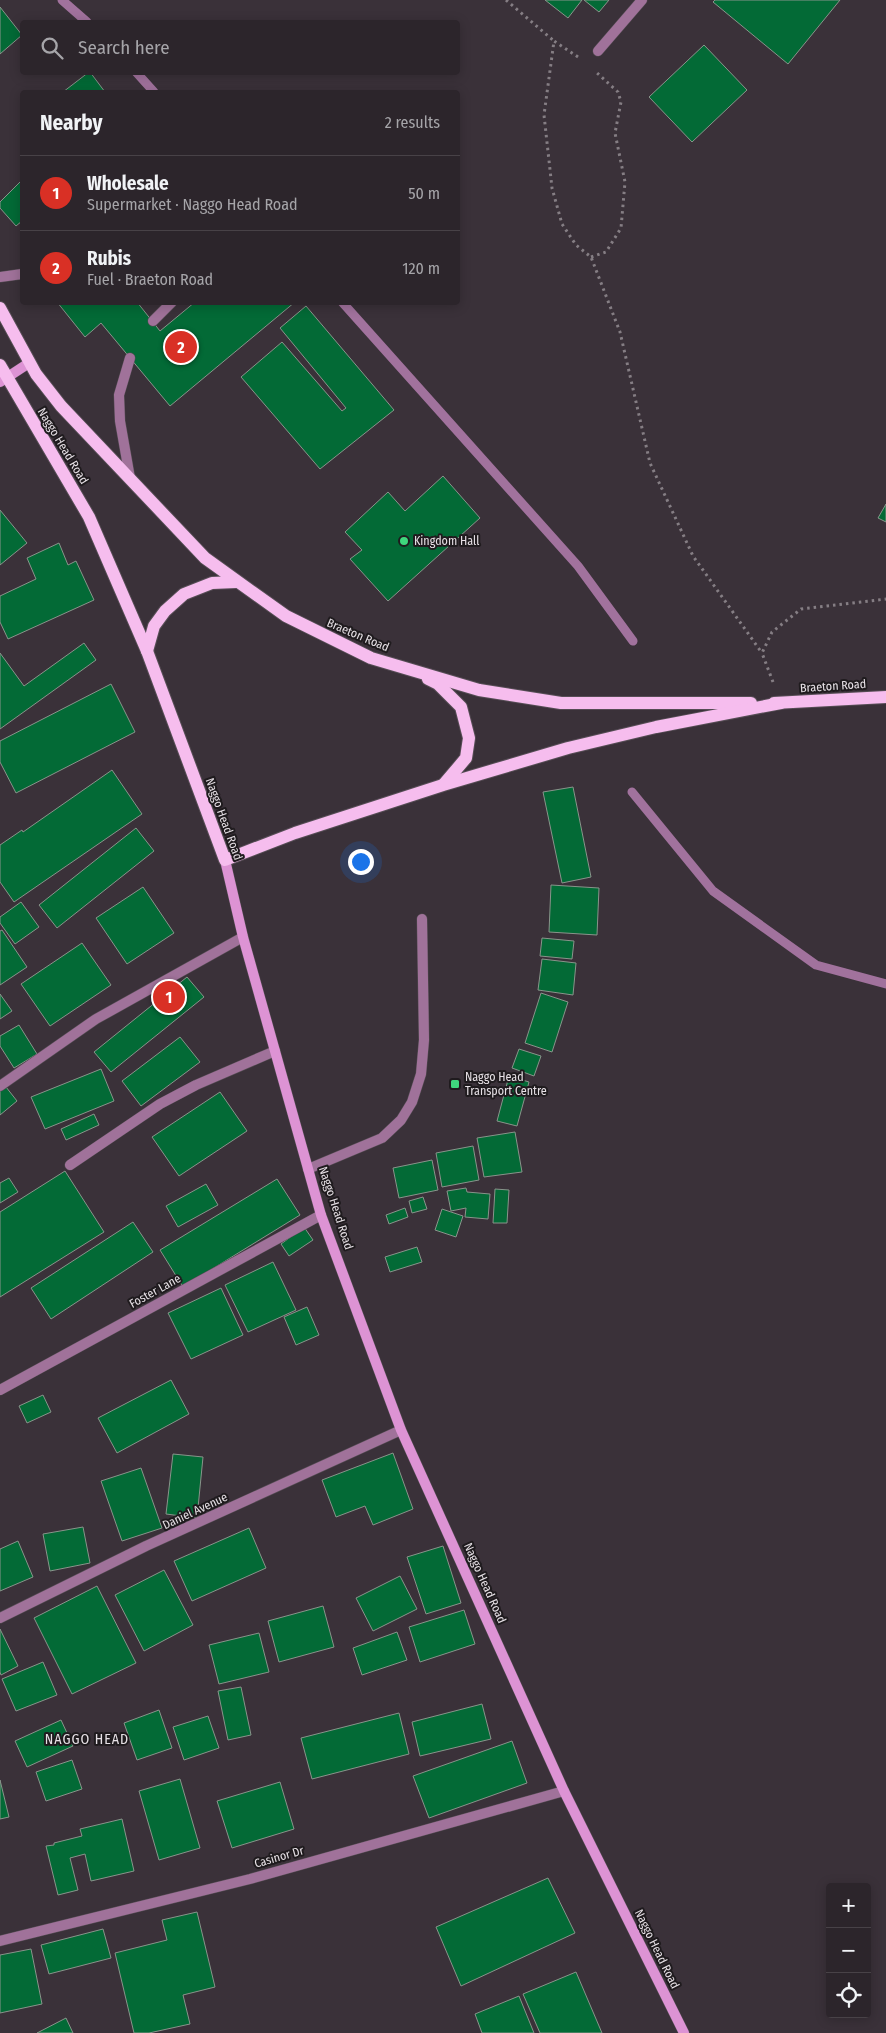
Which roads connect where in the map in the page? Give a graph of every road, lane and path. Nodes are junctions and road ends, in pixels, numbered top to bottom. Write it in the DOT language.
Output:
graph roads {
  1 [pos="506,0"];
  2 [pos="642,0"];
  3 [pos="554,41"];
  4 [pos="598,51"];
  5 [pos="586,63"];
  6 [pos="591,257"];
  7 [pos="20,274"];
  8 [pos="0,277"];
  9 [pos="169,305"];
  10 [pos="0,308"];
  11 [pos="153,321"];
  12 [pos="130,358"];
  13 [pos="29,363"];
  14 [pos="0,365"];
  15 [pos="3,380"];
  16 [pos="130,478"];
  17 [pos="236,582"];
  18 [pos="886,599"];
  19 [pos="147,651"];
  20 [pos="762,653"];
  21 [pos="413,671"];
  22 [pos="886,697"];
  23 [pos="781,703"];
  24 [pos="443,785"];
  25 [pos="225,860"];
  26 [pos="422,919"];
  27 [pos="243,937"];
  28 [pos="275,1051"];
  29 [pos="0,1086"];
  30 [pos="70,1165"];
  31 [pos="308,1169"];
  32 [pos="321,1215"];
  33 [pos="0,1390"];
  34 [pos="401,1430"];
  35 [pos="0,1618"];
  36 [pos="564,1791"];
  37 [pos="0,1941"];
  38 [pos="684,2033"];
  1 -- 3 [label="path"];
  2 -- 4 [label="street"];
  3 -- 5 [label="path"];
  3 -- 6 [label="path"];
  4 -- 5 [label="path"];
  5 -- 6 [label="path"];
  6 -- 20 [label="path"];
  7 -- 8 [label="street"];
  9 -- 11 [label="street"];
  10 -- 13 [label="main road, Braeton Road"];
  12 -- 16 [label="street"];
  13 -- 15 [label="main road"];
  13 -- 16 [label="main road, Braeton Road"];
  14 -- 15 [label="main road, Naggo Head Road"];
  15 -- 19 [label="main road, Naggo Head Road"];
  16 -- 17 [label="main road, Braeton Road"];
  17 -- 19 [label="main road"];
  17 -- 21 [label="main road, Braeton Road"];
  18 -- 20 [label="path"];
  19 -- 25 [label="main road, Naggo Head Road"];
  20 -- 23 [label="path"];
  21 -- 23 [label="main road, Braeton Road"];
  21 -- 24 [label="main road"];
  22 -- 23 [label="main road, Braeton Road"];
  23 -- 24 [label="main road, Braeton Road"];
  24 -- 25 [label="main road, Braeton Road"];
  25 -- 27 [label="main road, Naggo Head Road"];
  26 -- 31 [label="street"];
  27 -- 28 [label="main road, Naggo Head Road"];
  27 -- 29 [label="street"];
  28 -- 30 [label="street"];
  28 -- 31 [label="main road, Naggo Head Road"];
  31 -- 32 [label="main road, Naggo Head Road"];
  32 -- 33 [label="street, Foster Lane"];
  32 -- 34 [label="main road, Naggo Head Road"];
  34 -- 35 [label="street, Daniel Avenue"];
  34 -- 36 [label="main road, Naggo Head Road"];
  36 -- 37 [label="street, Casinor Dr"];
  36 -- 38 [label="main road, Naggo Head Road"];
}
